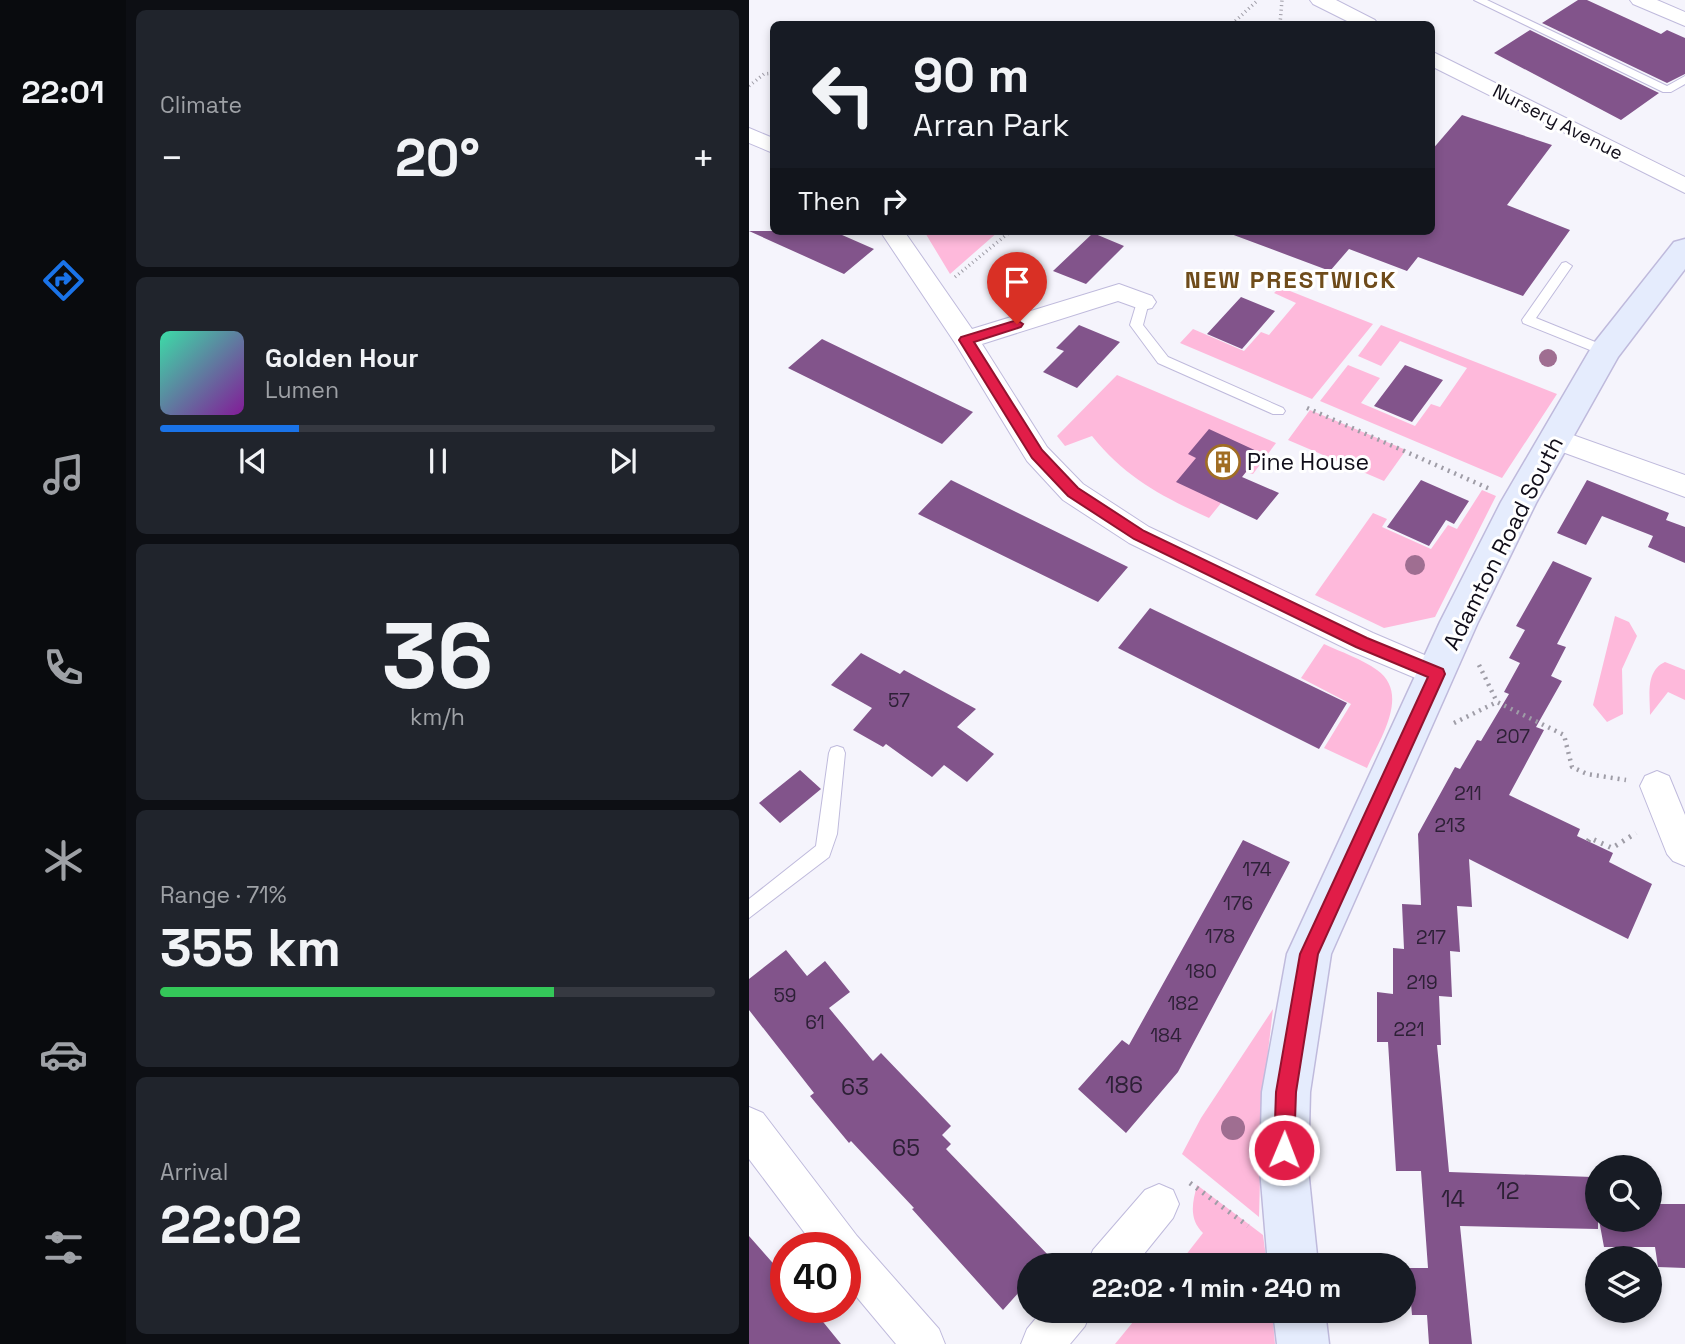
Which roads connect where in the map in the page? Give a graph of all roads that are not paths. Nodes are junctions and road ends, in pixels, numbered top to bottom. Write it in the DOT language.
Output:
graph roads {
  1 [pos="1320,0"];
  2 [pos="1479,0"];
  3 [pos="1640,0"];
  4 [pos="1685,20"];
  5 [pos="1362,21"];
  6 [pos="1435,59"];
  7 [pos="1685,79"];
  8 [pos="749,135"];
  9 [pos="770,145"];
  10 [pos="1685,186"];
  11 [pos="895,235"];
  12 [pos="1685,248"];
  13 [pos="1566,266"];
  14 [pos="1143,302"];
  15 [pos="966,340"];
  16 [pos="1605,351"];
  17 [pos="1278,411"];
  18 [pos="1556,439"];
  19 [pos="1685,486"];
  20 [pos="1437,674"];
  21 [pos="837,753"];
  22 [pos="1657,786"];
  23 [pos="1685,850"];
  24 [pos="749,910"];
  25 [pos="749,1127"];
  26 [pos="1159,1204"];
  27 [pos="830,1232"];
  28 [pos="1118,1253"];
  29 [pos="1292,1253"];
  30 [pos="861,1270"];
  31 [pos="1060,1323"];
  32 [pos="1300,1323"];
  33 [pos="924,1344"];
  34 [pos="1042,1344"];
  35 [pos="1303,1344"];
  1 -- 5 [label="street"];
  2 -- 7 [label="lane"];
  3 -- 4 [label="street"];
  6 -- 10 [label="street, Nursery Avenue"];
  8 -- 9 [label="street"];
  11 -- 15 [label="street"];
  12 -- 16 [label="street, Adamton Road South"];
  13 -- 16 [label="lane"];
  14 -- 15 [label="street"];
  14 -- 17 [label="lane"];
  15 -- 20 [label="street"];
  16 -- 18 [label="street, Adamton Road South"];
  18 -- 19 [label="street"];
  18 -- 20 [label="street, Adamton Road South"];
  20 -- 29 [label="street, Adamton Road South"];
  21 -- 24 [label="lane"];
  22 -- 23 [label="street"];
  25 -- 27 [label="street"];
  26 -- 28 [label="street"];
  30 -- 33 [label="street"];
  31 -- 34 [label="street"];
  32 -- 35 [label="street"];
}
